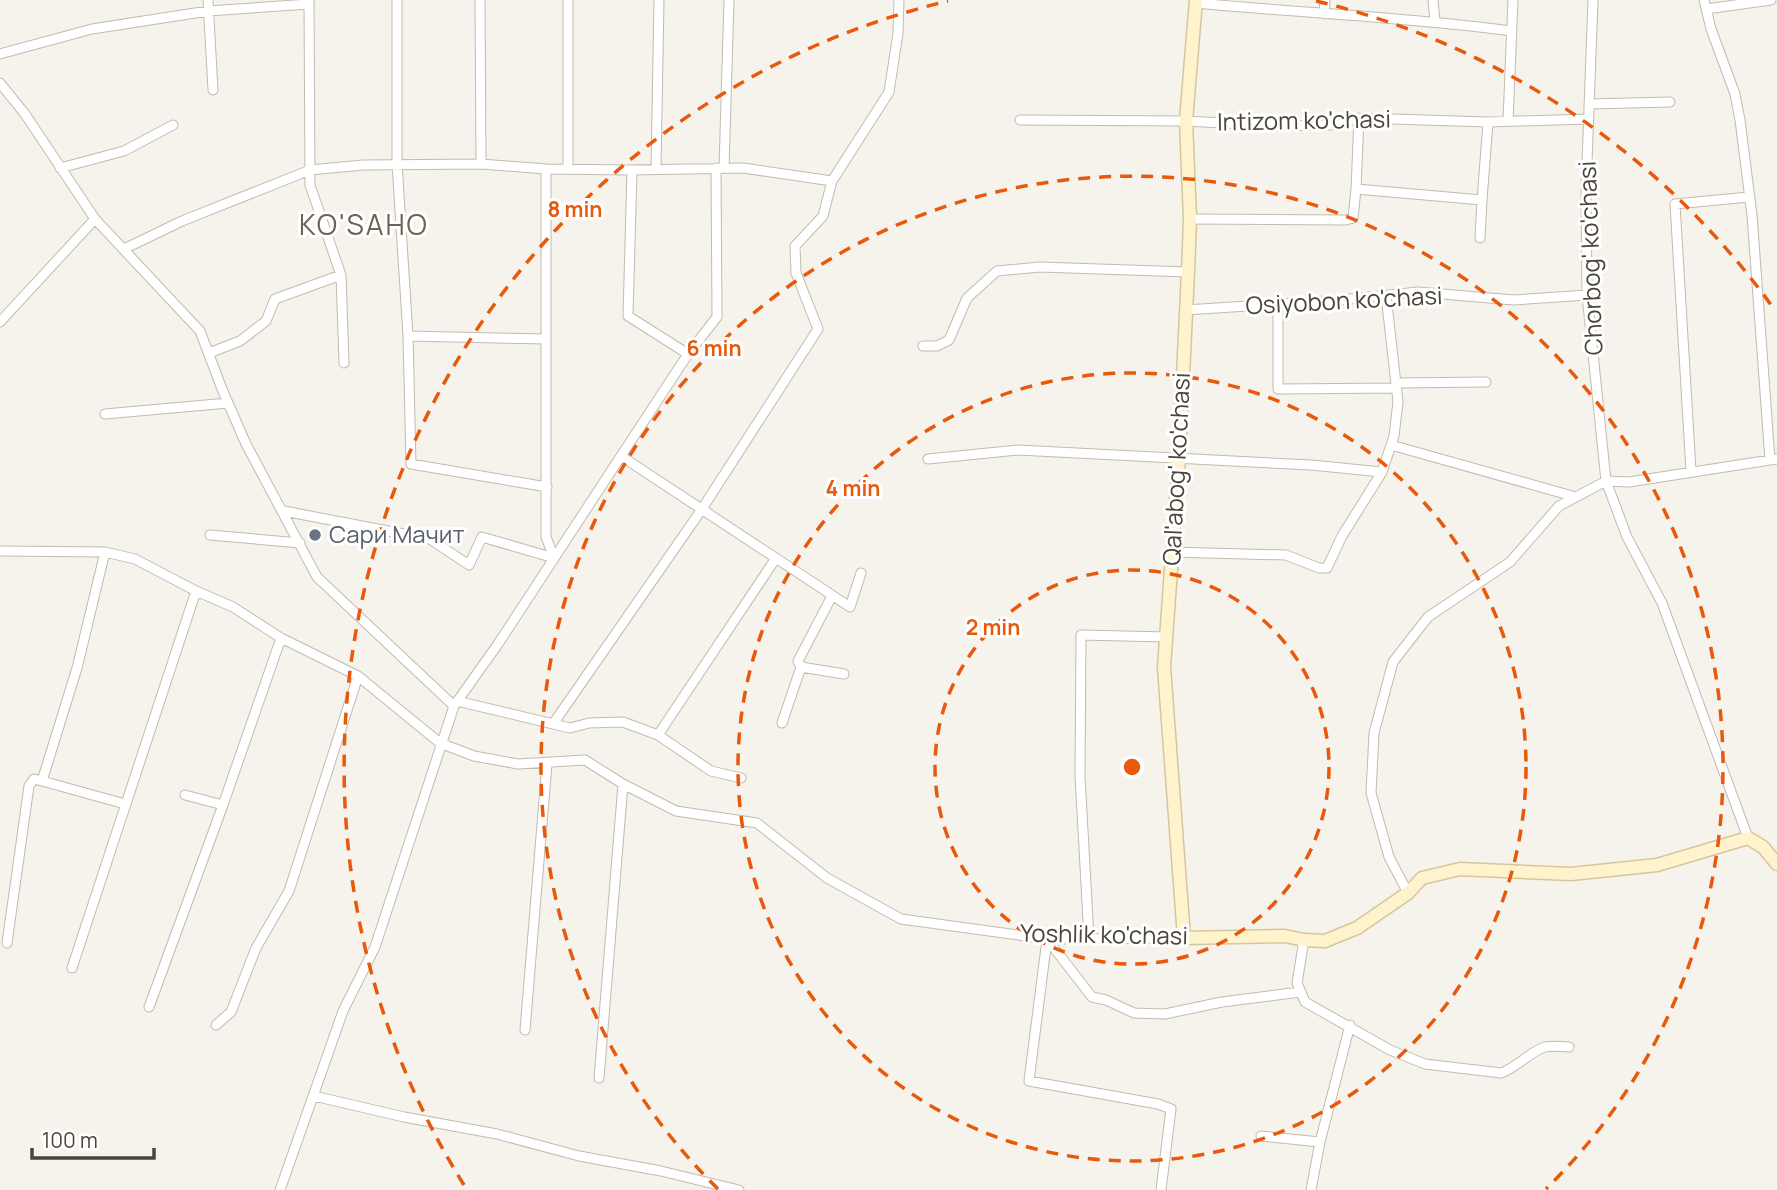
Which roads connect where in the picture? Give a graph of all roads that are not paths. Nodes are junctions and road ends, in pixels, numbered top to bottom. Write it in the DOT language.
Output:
graph roads {
  1 [pos="208,0"];
  2 [pos="397,0"];
  3 [pos="480,0"];
  4 [pos="568,0"];
  5 [pos="659,0"];
  6 [pos="729,0"];
  7 [pos="899,0"];
  8 [pos="1325,0"];
  9 [pos="1433,0"];
  10 [pos="1513,0"];
  11 [pos="1592,0"];
  12 [pos="1771,0"];
  13 [pos="1196,1"];
  14 [pos="309,2"];
  15 [pos="1705,5"];
  16 [pos="208,10"];
  17 [pos="1324,14"];
  18 [pos="1435,21"];
  19 [pos="1511,31"];
  20 [pos="0,54"];
  21 [pos="0,83"];
  22 [pos="214,90"];
  23 [pos="1670,102"];
  24 [pos="1589,104"];
  25 [pos="1359,118"];
  26 [pos="1588,119"];
  27 [pos="1020,120"];
  28 [pos="1508,120"];
  29 [pos="1186,121"];
  30 [pos="1488,122"];
  31 [pos="173,125"];
  32 [pos="397,163"];
  33 [pos="481,164"];
  34 [pos="60,168"];
  35 [pos="720,168"];
  36 [pos="546,169"];
  37 [pos="568,169"];
  38 [pos="656,169"];
  39 [pos="310,170"];
  40 [pos="632,170"];
  41 [pos="832,181"];
  42 [pos="1356,189"];
  43 [pos="1749,197"];
  44 [pos="1482,200"];
  45 [pos="95,219"];
  46 [pos="1190,219"];
  47 [pos="1480,238"];
  48 [pos="124,249"];
  49 [pos="1188,271"];
  50 [pos="341,275"];
  51 [pos="1386,295"];
  52 [pos="1587,295"];
  53 [pos="1278,304"];
  54 [pos="1185,310"];
  55 [pos="0,322"];
  56 [pos="408,336"];
  57 [pos="546,338"];
  58 [pos="923,346"];
  59 [pos="209,353"];
  60 [pos="688,354"];
  61 [pos="344,363"];
  62 [pos="1486,383"];
  63 [pos="1396,386"];
  64 [pos="228,403"];
  65 [pos="105,414"];
  66 [pos="1391,445"];
  67 [pos="621,456"];
  68 [pos="1179,458"];
  69 [pos="928,459"];
  70 [pos="1774,460"];
  71 [pos="1691,471"];
  72 [pos="1382,472"];
  73 [pos="1606,481"];
  74 [pos="547,487"];
  75 [pos="1576,497"];
  76 [pos="702,509"];
  77 [pos="284,511"];
  78 [pos="210,535"];
  79 [pos="300,544"];
  80 [pos="0,551"];
  81 [pos="105,552"];
  82 [pos="1171,552"];
  83 [pos="554,558"];
  84 [pos="776,558"];
  85 [pos="862,573"];
  86 [pos="196,591"];
  87 [pos="832,596"];
  88 [pos="281,638"];
  89 [pos="1167,638"];
  90 [pos="801,667"];
  91 [pos="844,674"];
  92 [pos="358,676"];
  93 [pos="455,703"];
  94 [pos="782,723"];
  95 [pos="553,724"];
  96 [pos="658,735"];
  97 [pos="440,743"];
  98 [pos="547,764"];
  99 [pos="741,778"];
  100 [pos="42,780"];
  101 [pos="623,784"];
  102 [pos="185,795"];
  103 [pos="125,804"];
  104 [pos="223,805"];
  105 [pos="1748,838"];
  106 [pos="1777,864"];
  107 [pos="1408,893"];
  108 [pos="1184,938"];
  109 [pos="1047,939"];
  110 [pos="1089,939"];
  111 [pos="1304,940"];
  112 [pos="7,943"];
  113 [pos="72,968"];
  114 [pos="1300,992"];
  115 [pos="149,1007"];
  116 [pos="216,1025"];
  117 [pos="1350,1025"];
  118 [pos="525,1030"];
  119 [pos="1569,1047"];
  120 [pos="599,1078"];
  121 [pos="314,1096"];
  122 [pos="1261,1136"];
  123 [pos="1320,1142"];
  124 [pos="280,1190"];
  125 [pos="739,1190"];
  126 [pos="1161,1190"];
  127 [pos="1311,1190"];
  1 -- 16 [label="street"];
  2 -- 32 [label="street"];
  3 -- 33 [label="street"];
  4 -- 37 [label="street"];
  5 -- 38 [label="street"];
  6 -- 35 [label="street"];
  7 -- 41 [label="street"];
  8 -- 17 [label="street"];
  9 -- 18 [label="street"];
  10 -- 19 [label="street"];
  11 -- 24 [label="street, Сhorbog' ko'chasi"];
  12 -- 15 [label="street"];
  13 -- 17 [label="street"];
  13 -- 29 [label="street, Qal'abog' ko'chasi"];
  14 -- 16 [label="street"];
  14 -- 39 [label="street"];
  15 -- 43 [label="street"];
  16 -- 20 [label="street"];
  16 -- 22 [label="street"];
  17 -- 18 [label="street"];
  18 -- 19 [label="street"];
  19 -- 28 [label="street"];
  21 -- 34 [label="street"];
  23 -- 24 [label="street"];
  24 -- 26 [label="street, Сhorbog' ko'chasi"];
  25 -- 29 [label="street, Intizom ko'chasi"];
  25 -- 30 [label="street, Intizom ko'chasi"];
  25 -- 42 [label="street"];
  26 -- 28 [label="street, Intizom ko'chasi"];
  26 -- 52 [label="street, Сhorbog' ko'chasi"];
  27 -- 29 [label="street, Intizom ko'chasi"];
  28 -- 30 [label="street, Intizom ko'chasi"];
  29 -- 46 [label="street, Qal'abog' ko'chasi"];
  30 -- 44 [label="street"];
  31 -- 34 [label="street"];
  32 -- 33 [label="street"];
  32 -- 39 [label="street"];
  32 -- 56 [label="street"];
  33 -- 36 [label="street"];
  34 -- 45 [label="street"];
  35 -- 38 [label="street"];
  35 -- 41 [label="street"];
  35 -- 60 [label="street"];
  36 -- 37 [label="street"];
  36 -- 57 [label="street"];
  37 -- 40 [label="street"];
  38 -- 40 [label="street"];
  39 -- 48 [label="street"];
  39 -- 50 [label="street"];
  40 -- 60 [label="street"];
  41 -- 76 [label="street"];
  42 -- 44 [label="street"];
  42 -- 46 [label="street"];
  43 -- 70 [label="street"];
  43 -- 71 [label="street"];
  44 -- 47 [label="street"];
  45 -- 48 [label="street"];
  45 -- 55 [label="street"];
  46 -- 49 [label="street, Qal'abog' ko'chasi"];
  48 -- 59 [label="street"];
  49 -- 54 [label="street, Qal'abog' ko'chasi"];
  49 -- 58 [label="street"];
  50 -- 59 [label="street"];
  50 -- 61 [label="street"];
  51 -- 52 [label="street, Osiyobon ko'chasi"];
  51 -- 53 [label="street, Osiyobon ko'chasi"];
  51 -- 63 [label="street"];
  52 -- 73 [label="street, Сhorbog' ko'chasi"];
  53 -- 54 [label="street, Osiyobon ko'chasi"];
  53 -- 63 [label="street"];
  54 -- 68 [label="street, Qal'abog' ko'chasi"];
  56 -- 57 [label="street"];
  56 -- 74 [label="street"];
  57 -- 74 [label="street"];
  59 -- 64 [label="street"];
  60 -- 67 [label="street"];
  62 -- 63 [label="street"];
  63 -- 66 [label="street"];
  64 -- 65 [label="street"];
  64 -- 77 [label="street"];
  66 -- 72 [label="street"];
  66 -- 75 [label="street"];
  67 -- 76 [label="street"];
  67 -- 83 [label="street"];
  68 -- 69 [label="street"];
  68 -- 72 [label="street"];
  68 -- 82 [label="street, Qal'abog' ko'chasi"];
  70 -- 71 [label="street"];
  71 -- 73 [label="street"];
  72 -- 82 [label="street"];
  73 -- 75 [label="street"];
  73 -- 105 [label="street, Сhorbog' ko'chasi"];
  74 -- 83 [label="street"];
  75 -- 107 [label="street"];
  76 -- 84 [label="street"];
  76 -- 95 [label="street"];
  77 -- 79 [label="street"];
  77 -- 83 [label="street"];
  78 -- 79 [label="street"];
  79 -- 93 [label="street"];
  80 -- 81 [label="street, Yoshlik ko'chasi"];
  81 -- 86 [label="street, Yoshlik ko'chasi"];
  81 -- 100 [label="street"];
  82 -- 89 [label="street, Qal'abog' ko'chasi"];
  83 -- 93 [label="street"];
  84 -- 87 [label="street"];
  84 -- 96 [label="street"];
  85 -- 87 [label="street"];
  86 -- 88 [label="street, Yoshlik ko'chasi"];
  86 -- 103 [label="street"];
  87 -- 90 [label="street"];
  88 -- 92 [label="street, Yoshlik ko'chasi"];
  88 -- 104 [label="street"];
  89 -- 108 [label="street, Qal'abog' ko'chasi"];
  89 -- 110 [label="street"];
  90 -- 91 [label="street"];
  90 -- 94 [label="street"];
  92 -- 97 [label="street, Yoshlik ko'chasi"];
  92 -- 116 [label="street"];
  93 -- 95 [label="street"];
  93 -- 97 [label="street"];
  95 -- 96 [label="street"];
  96 -- 99 [label="street"];
  97 -- 98 [label="street, Yoshlik ko'chasi"];
  97 -- 121 [label="street"];
  98 -- 101 [label="street, Yoshlik ko'chasi"];
  98 -- 118 [label="street"];
  100 -- 103 [label="street"];
  100 -- 112 [label="street"];
  101 -- 109 [label="street, Yoshlik ko'chasi"];
  101 -- 120 [label="street"];
  102 -- 104 [label="street"];
  103 -- 113 [label="street"];
  104 -- 115 [label="street"];
  105 -- 106 [label="street"];
  105 -- 107 [label="street, Yoshlik ko'chasi"];
  107 -- 111 [label="street, Yoshlik ko'chasi"];
  108 -- 110 [label="street, Yoshlik ko'chasi"];
  108 -- 111 [label="street, Yoshlik ko'chasi"];
  109 -- 110 [label="street, Yoshlik ko'chasi"];
  109 -- 114 [label="street"];
  109 -- 126 [label="street"];
  111 -- 114 [label="street"];
  114 -- 117 [label="street"];
  117 -- 119 [label="street"];
  117 -- 123 [label="street"];
  121 -- 124 [label="street"];
  121 -- 125 [label="street"];
  122 -- 123 [label="street"];
  123 -- 127 [label="street"];
}
